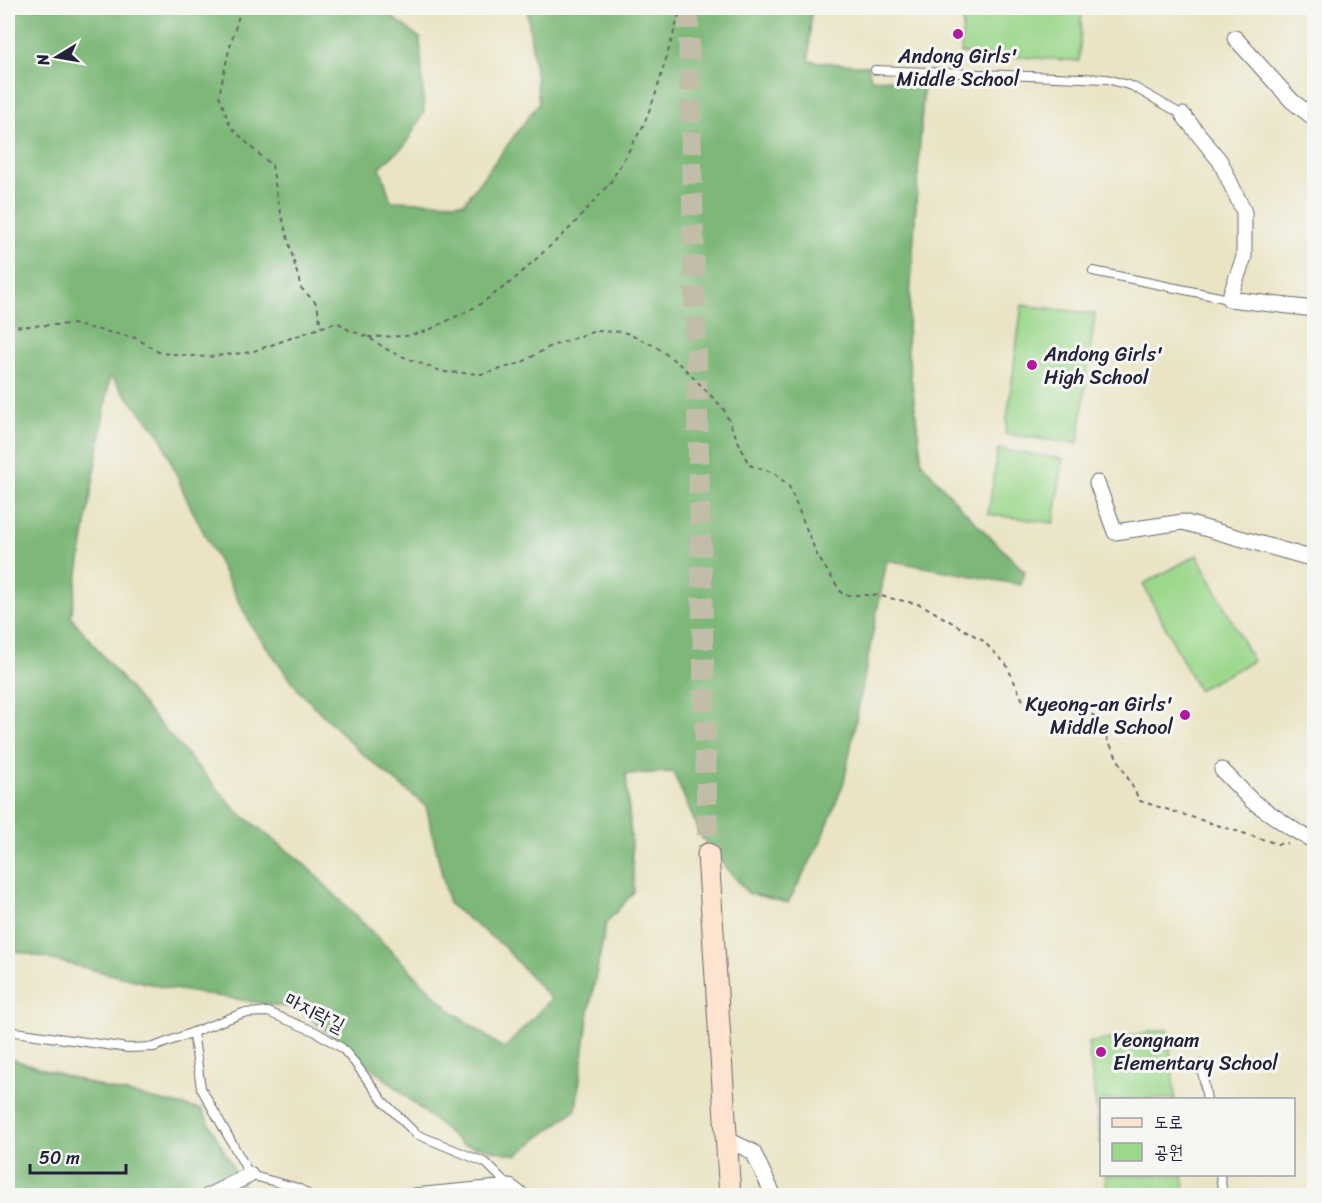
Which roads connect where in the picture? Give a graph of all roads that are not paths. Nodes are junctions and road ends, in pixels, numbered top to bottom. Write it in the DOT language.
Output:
graph roads {
  1 [pos="1234,38"];
  2 [pos="875,70"];
  3 [pos="1183,115"];
  4 [pos="1314,118"];
  5 [pos="1093,271"];
  6 [pos="1229,299"];
  7 [pos="1314,309"];
  8 [pos="1097,483"];
  9 [pos="1314,559"];
  10 [pos="1222,770"];
  11 [pos="1314,841"];
  12 [pos="708,854"];
  13 [pos="8,1031"];
  14 [pos="193,1032"];
  15 [pos="1201,1064"];
  16 [pos="1207,1098"];
  17 [pos="726,1139"];
  18 [pos="250,1175"];
  19 [pos="1220,1176"];
  20 [pos="516,1193"];
  21 [pos="208,1196"];
  22 [pos="311,1196"];
  23 [pos="414,1196"];
  24 [pos="730,1196"];
  25 [pos="774,1196"];
  26 [pos="1223,1196"];
  1 -- 4 [label="street"];
  2 -- 3 [label="lane"];
  3 -- 6 [label="street"];
  5 -- 6 [label="lane"];
  6 -- 7 [label="street"];
  8 -- 9 [label="street"];
  10 -- 11 [label="street"];
  12 -- 17 [label="street"];
  13 -- 14 [label="lane, 마지락길"];
  14 -- 18 [label="lane"];
  14 -- 20 [label="lane, 마지락길"];
  15 -- 16 [label="lane"];
  17 -- 24 [label="street"];
  17 -- 25 [label="street"];
  18 -- 21 [label="street"];
  18 -- 22 [label="lane"];
  19 -- 26 [label="lane"];
  20 -- 23 [label="street"];
}
